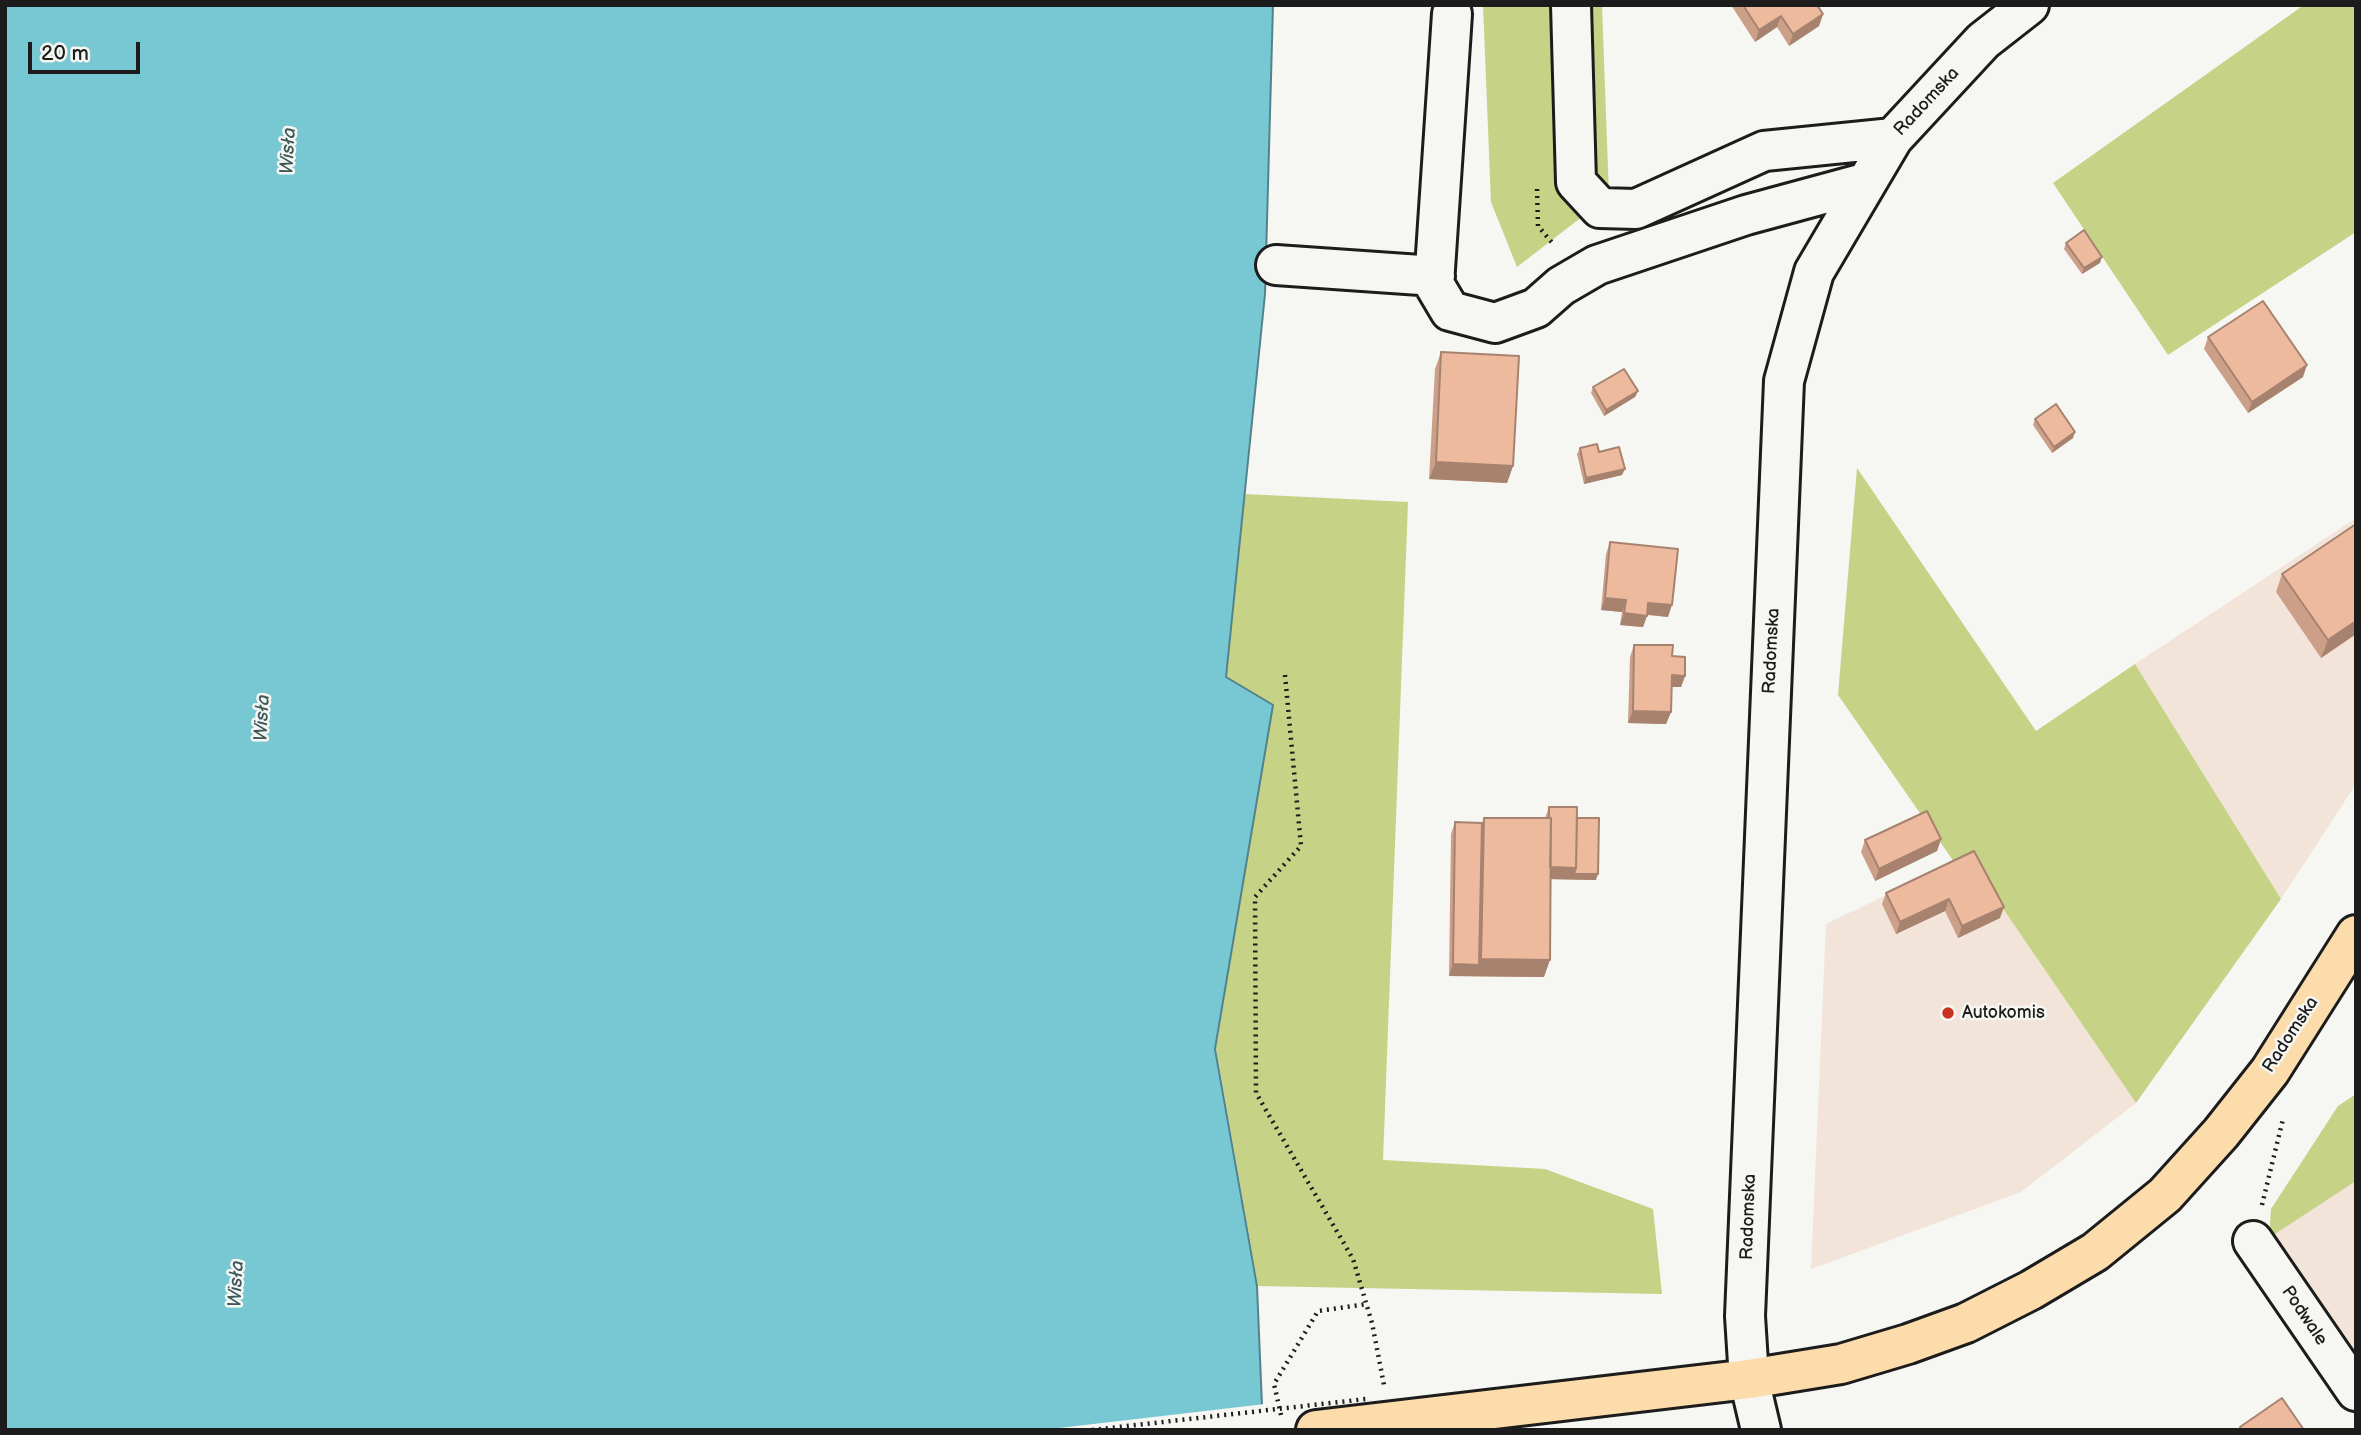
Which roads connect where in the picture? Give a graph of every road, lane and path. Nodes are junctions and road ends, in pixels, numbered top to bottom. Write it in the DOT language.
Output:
graph roads {
  1 [pos="1570,5"];
  2 [pos="2029,5"];
  3 [pos="1452,14"];
  4 [pos="1893,138"];
  5 [pos="1864,183"];
  6 [pos="1276,265"];
  7 [pos="1435,276"];
  8 [pos="1285,675"];
  9 [pos="2356,935"];
  10 [pos="2283,1120"];
  11 [pos="2253,1241"];
  12 [pos="1367,1304"];
  13 [pos="1749,1379"];
  14 [pos="2356,1391"];
  15 [pos="1374,1406"];
  16 [pos="1299,1424"];
  17 [pos="1092,1430"];
  18 [pos="1761,1430"];
  1 -- 4 [label="street"];
  2 -- 4 [label="street, Radomska"];
  3 -- 7 [label="street"];
  4 -- 5 [label="street, Radomska"];
  5 -- 7 [label="street"];
  5 -- 13 [label="street, Radomska"];
  6 -- 7 [label="street"];
  8 -- 12 [label="path"];
  9 -- 13 [label="main road, Radomska"];
  10 -- 11 [label="path"];
  11 -- 14 [label="street, Podwale"];
  12 -- 15 [label="path"];
  12 -- 16 [label="path"];
  13 -- 15 [label="main road, Radomska"];
  13 -- 18 [label="street"];
  15 -- 16 [label="main road, Radomska"];
  15 -- 17 [label="path, bridge"];
}
